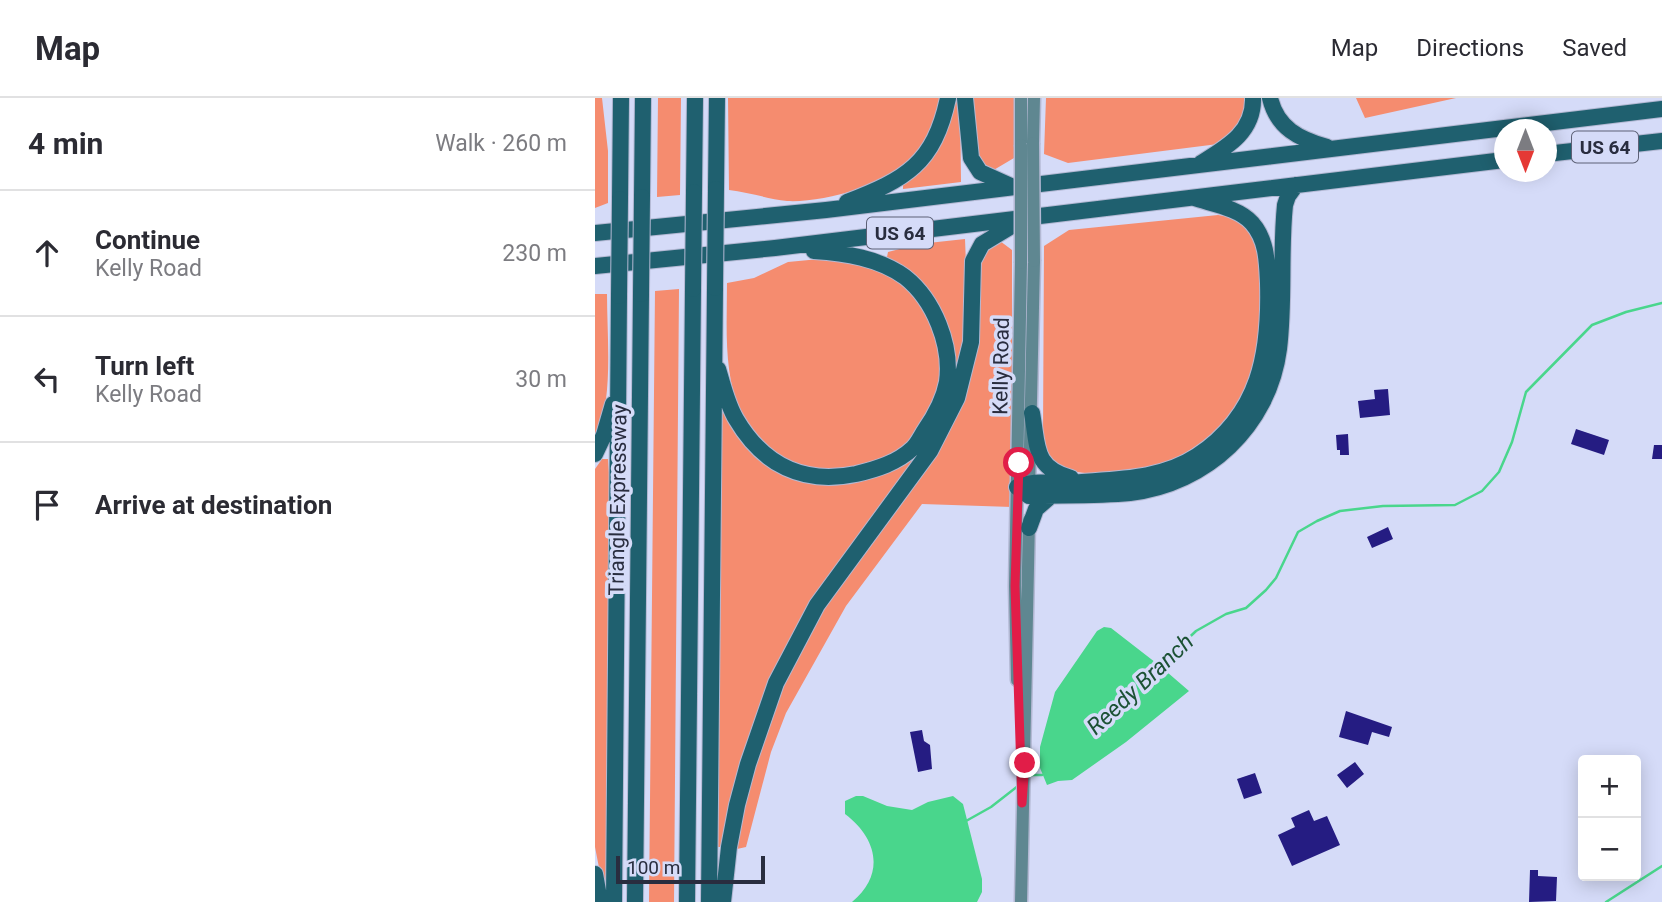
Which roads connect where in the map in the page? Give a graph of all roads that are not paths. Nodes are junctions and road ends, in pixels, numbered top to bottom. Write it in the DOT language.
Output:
graph roads {
  1 [pos="612,98"];
  2 [pos="621,98"];
  3 [pos="643,98"];
  4 [pos="695,98"];
  5 [pos="948,98"];
  6 [pos="965,98"];
  7 [pos="1021,98"];
  8 [pos="1034,98"];
  9 [pos="1253,98"];
  10 [pos="1271,98"];
  11 [pos="717,101"];
  12 [pos="1662,109"];
  13 [pos="621,124"];
  14 [pos="1662,141"];
  15 [pos="1027,144"];
  16 [pos="1332,149"];
  17 [pos="1557,153"];
  18 [pos="1494,161"];
  19 [pos="1198,165"];
  20 [pos="1296,186"];
  21 [pos="1013,187"];
  22 [pos="1194,198"];
  23 [pos="826,210"];
  24 [pos="1026,218"];
  25 [pos="595,233"];
  26 [pos="775,248"];
  27 [pos="1028,262"];
  28 [pos="595,266"];
  29 [pos="714,356"];
  30 [pos="618,387"];
  31 [pos="1032,413"];
  32 [pos="595,454"];
  33 [pos="1080,480"];
  34 [pos="1025,488"];
  35 [pos="1052,495"];
  36 [pos="1029,528"];
  37 [pos="1022,803"];
  38 [pos="595,874"];
  39 [pos="600,902"];
  40 [pos="614,902"];
  41 [pos="635,902"];
  42 [pos="687,902"];
  43 [pos="709,902"];
  44 [pos="723,902"];
  45 [pos="1021,902"];
  1 -- 13 [label="highway"];
  2 -- 13 [label="highway"];
  3 -- 41 [label="highway, Triangle Expressway, bridge"];
  4 -- 42 [label="highway, bridge"];
  5 -- 23 [label="highway"];
  6 -- 21 [label="highway"];
  7 -- 15 [label="main road, Kelly Road"];
  8 -- 15 [label="main road, Kelly Road"];
  9 -- 19 [label="highway"];
  10 -- 16 [label="highway"];
  11 -- 29 [label="highway, bridge"];
  12 -- 16 [label="highway, US 64"];
  13 -- 30 [label="highway, bridge"];
  14 -- 17 [label="highway, US 64"];
  15 -- 27 [label="main road, Kelly Road, bridge"];
  16 -- 19 [label="highway, US 64"];
  18 -- 20 [label="highway, US 64"];
  19 -- 21 [label="highway, US 64"];
  20 -- 22 [label="highway, US 64"];
  20 -- 35 [label="highway"];
  21 -- 23 [label="highway, US 64"];
  22 -- 24 [label="highway, US 64"];
  22 -- 33 [label="highway"];
  23 -- 25 [label="highway, US 64"];
  24 -- 26 [label="highway, US 64"];
  24 -- 44 [label="highway"];
  26 -- 28 [label="highway, US 64"];
  26 -- 29 [label="highway"];
  27 -- 31 [label="main road, Kelly Road"];
  27 -- 34 [label="main road, Kelly Road"];
  29 -- 43 [label="highway"];
  30 -- 32 [label="highway"];
  30 -- 40 [label="highway"];
  31 -- 33 [label="highway"];
  31 -- 34 [label="main road, Kelly Road"];
  33 -- 34 [label="highway"];
  34 -- 35 [label="highway"];
  34 -- 36 [label="main road, Kelly Road"];
  34 -- 37 [label="main road, Kelly Road"];
  35 -- 36 [label="highway"];
  36 -- 37 [label="main road, Kelly Road"];
  37 -- 45 [label="main road, Kelly Road"];
  38 -- 39 [label="highway"];
}
